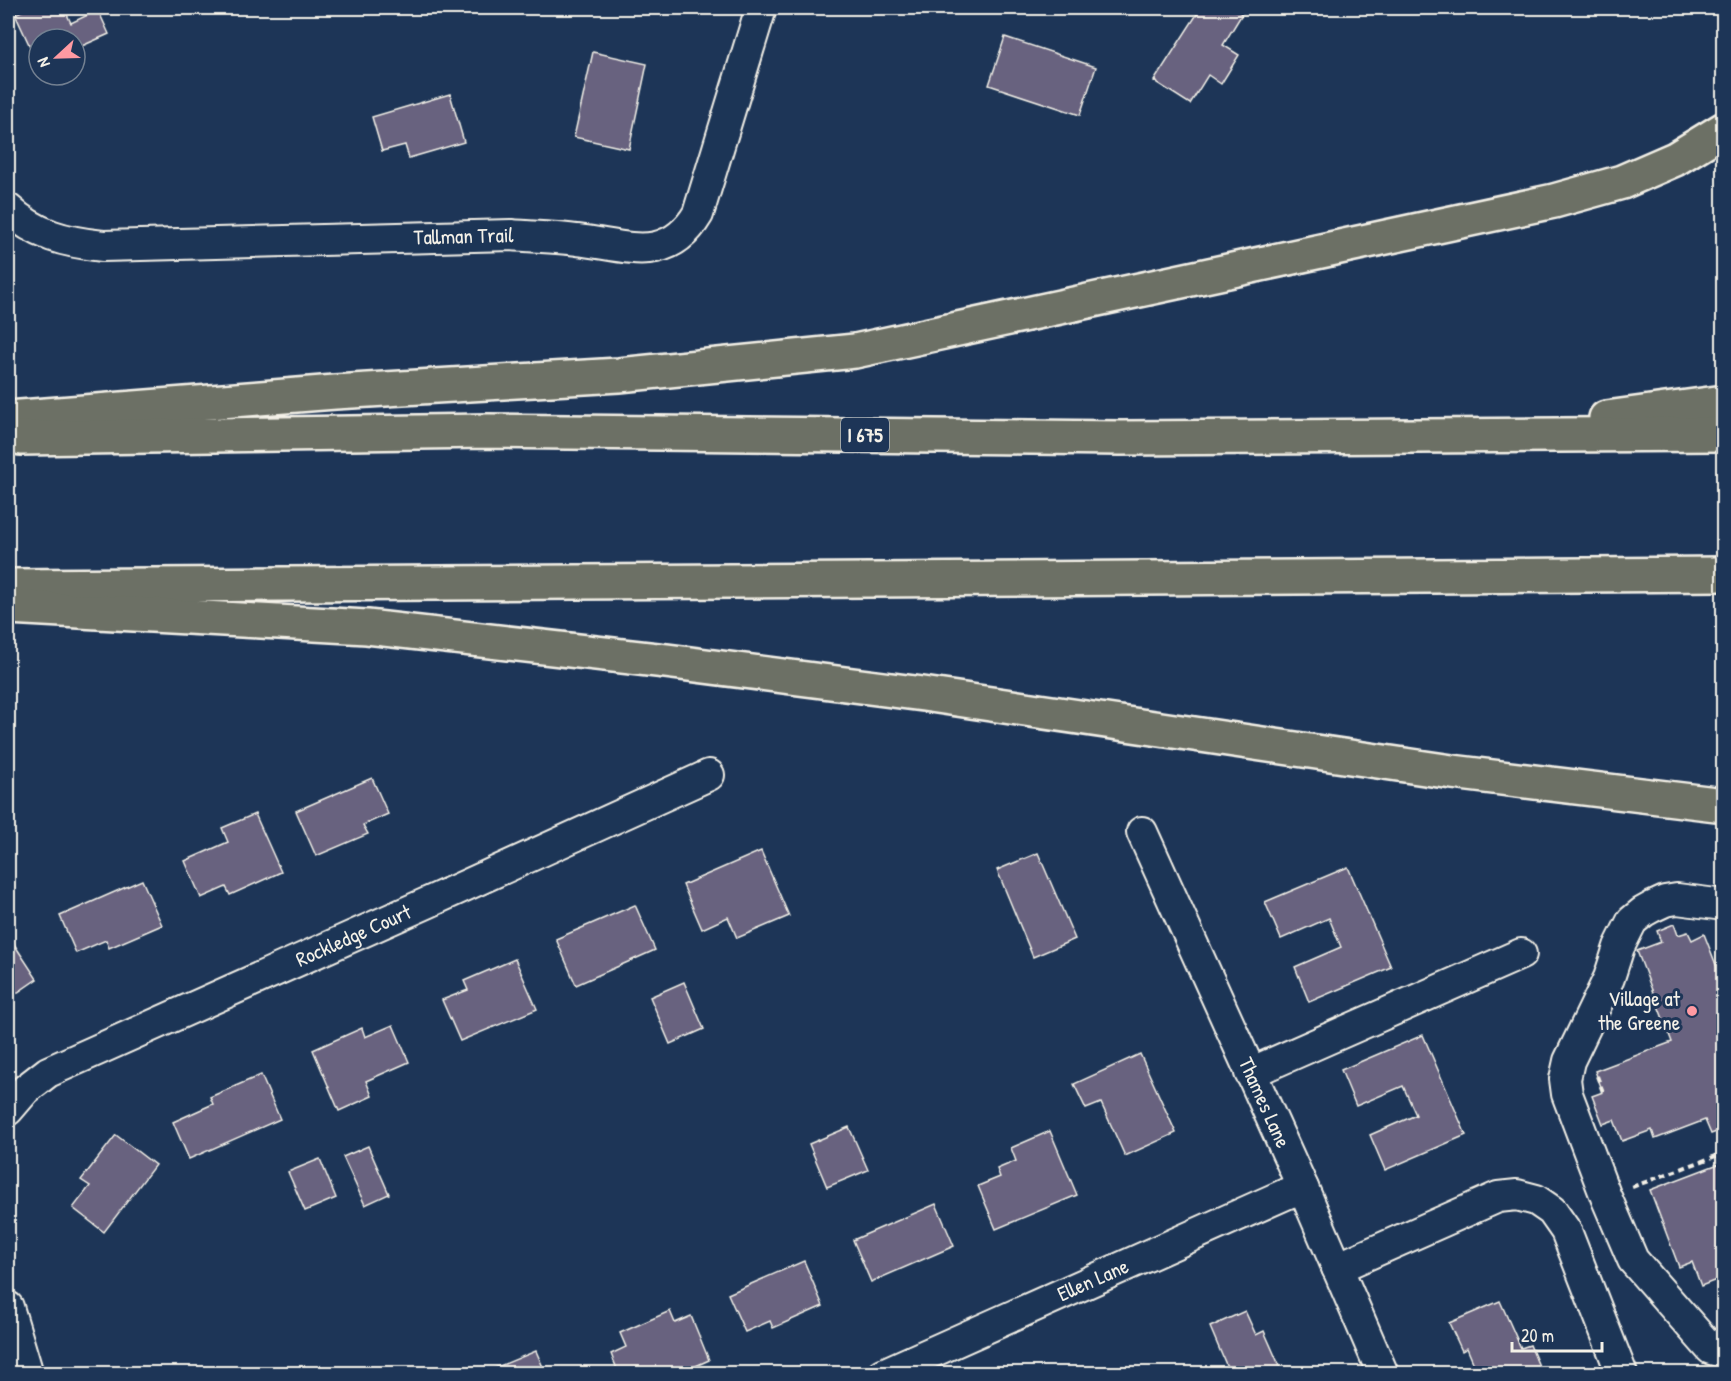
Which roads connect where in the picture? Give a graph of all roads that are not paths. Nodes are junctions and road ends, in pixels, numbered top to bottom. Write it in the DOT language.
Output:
graph roads {
  1 [pos="761,8"];
  2 [pos="1724,129"];
  3 [pos="8,209"];
  4 [pos="1724,402"];
  5 [pos="8,418"];
  6 [pos="1724,434"];
  7 [pos="1477,435"];
  8 [pos="8,438"];
  9 [pos="1724,574"];
  10 [pos="8,586"];
  11 [pos="8,608"];
  12 [pos="710,775"];
  13 [pos="1724,805"];
  14 [pos="1142,832"];
  15 [pos="1724,904"];
  16 [pos="1521,954"];
  17 [pos="1250,1073"];
  18 [pos="8,1110"];
  19 [pos="1303,1188"];
  20 [pos="1337,1268"];
  21 [pos="8,1307"];
  22 [pos="1722,1357"];
  23 [pos="28,1374"];
  24 [pos="883,1374"];
  25 [pos="1383,1374"];
  26 [pos="1622,1374"];
  1 -- 3 [label="street, Tallman Trail"];
  2 -- 5 [label="highway"];
  4 -- 7 [label="highway"];
  6 -- 7 [label="highway, I 675"];
  7 -- 8 [label="highway, I 675"];
  9 -- 10 [label="highway"];
  11 -- 13 [label="highway"];
  12 -- 18 [label="street, Rockledge Court"];
  14 -- 17 [label="street, Thames Lane"];
  15 -- 22 [label="street"];
  16 -- 17 [label="street"];
  17 -- 19 [label="street, Thames Lane"];
  19 -- 20 [label="street, Thames Lane"];
  19 -- 24 [label="street, Ellen Lane"];
  20 -- 25 [label="street, Thames Lane"];
  20 -- 26 [label="street"];
  21 -- 23 [label="street"];
}
